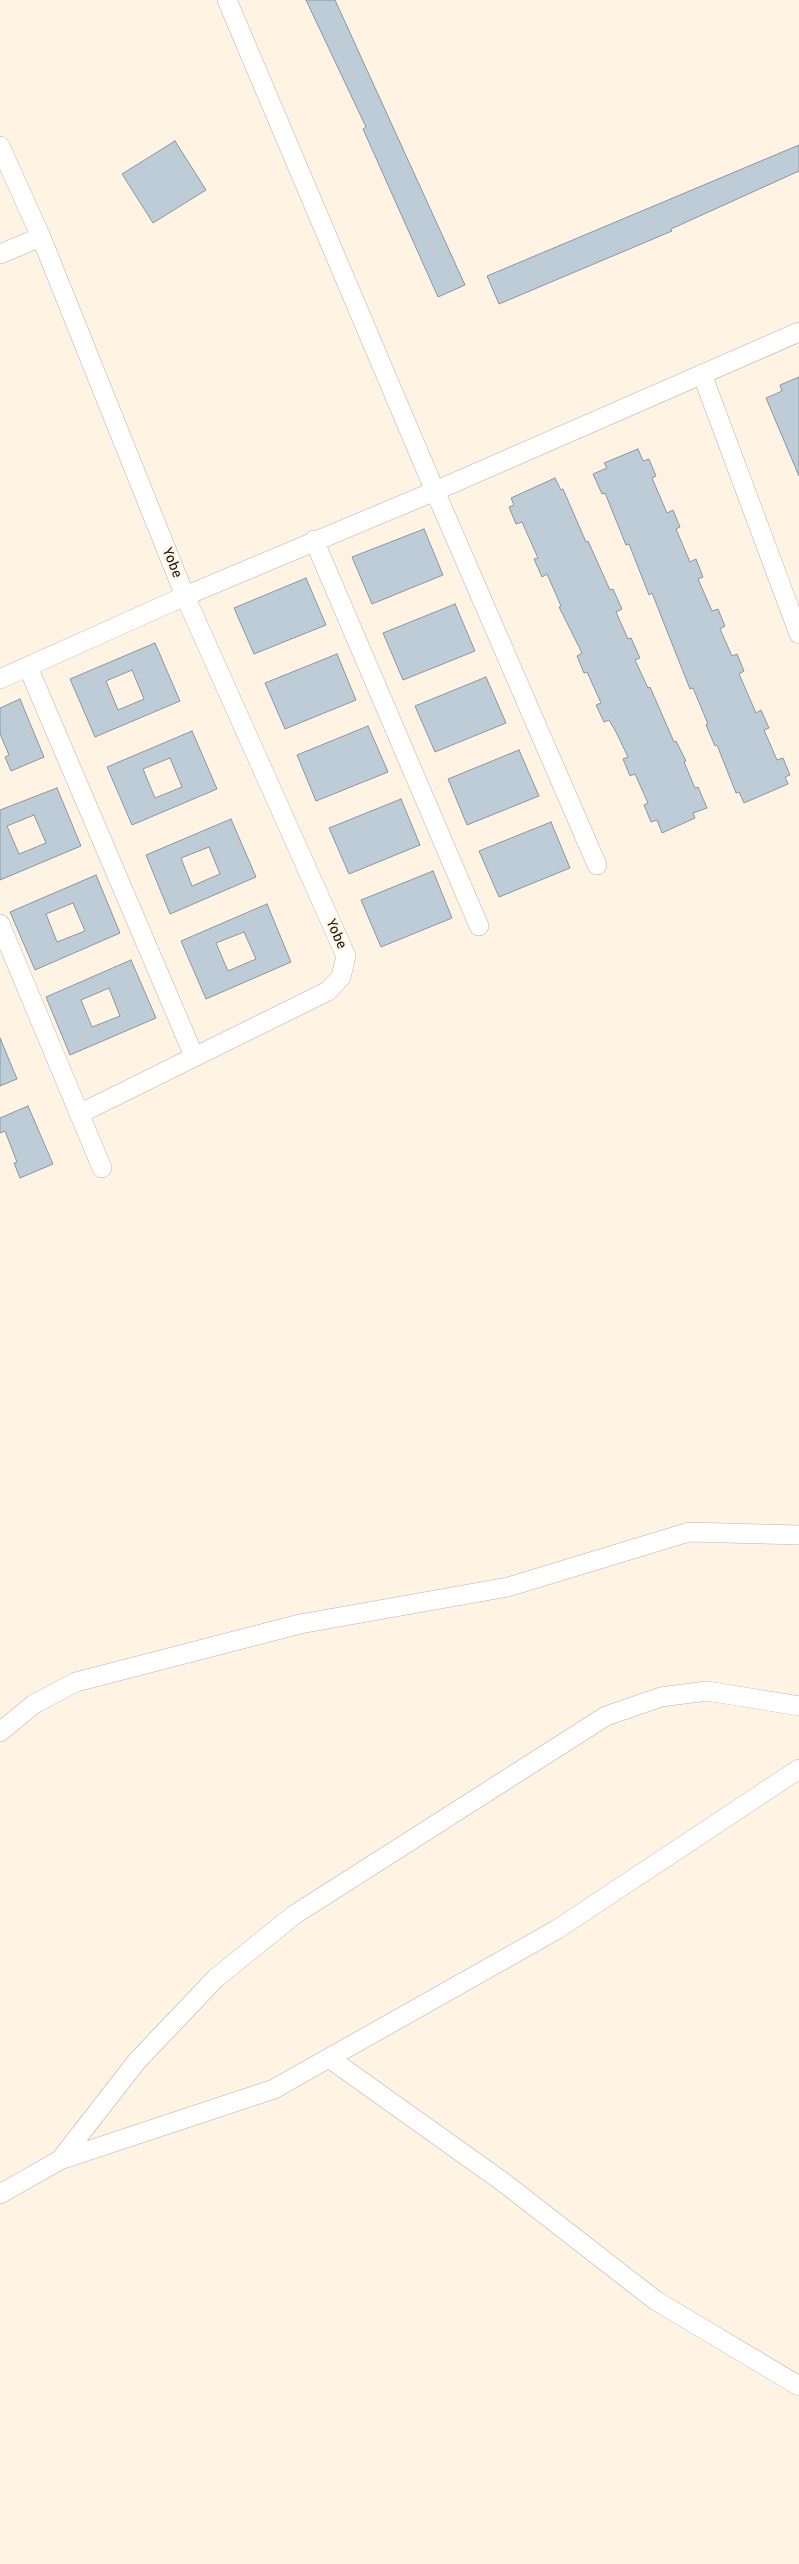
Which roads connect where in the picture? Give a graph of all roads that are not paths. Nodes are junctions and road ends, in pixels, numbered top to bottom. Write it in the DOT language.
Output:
graph roads {
  1 [pos="227,0"];
  2 [pos="0,146"];
  3 [pos="41,237"];
  4 [pos="0,254"];
  5 [pos="799,332"];
  6 [pos="702,374"];
  7 [pos="435,492"];
  8 [pos="314,540"];
  9 [pos="185,596"];
  10 [pos="799,634"];
  11 [pos="28,667"];
  12 [pos="0,679"];
  13 [pos="597,865"];
  14 [pos="0,924"];
  15 [pos="479,926"];
  16 [pos="194,1056"];
  17 [pos="79,1114"];
  18 [pos="102,1168"];
  19 [pos="799,1536"];
  20 [pos="799,1706"];
  21 [pos="0,1732"];
  22 [pos="799,1769"];
  23 [pos="329,2058"];
  24 [pos="60,2160"];
  25 [pos="0,2194"];
  26 [pos="799,2386"];
  1 -- 7 [label="street"];
  2 -- 3 [label="street, Yobe"];
  3 -- 4 [label="street"];
  3 -- 9 [label="street, Yobe"];
  5 -- 6 [label="street"];
  6 -- 7 [label="street"];
  6 -- 10 [label="street"];
  7 -- 8 [label="street"];
  7 -- 13 [label="street"];
  8 -- 9 [label="street"];
  8 -- 15 [label="street"];
  9 -- 11 [label="street"];
  9 -- 16 [label="street, Yobe"];
  11 -- 12 [label="street"];
  11 -- 16 [label="street"];
  14 -- 17 [label="street"];
  16 -- 17 [label="street"];
  17 -- 18 [label="street"];
  19 -- 21 [label="street"];
  20 -- 24 [label="street"];
  22 -- 23 [label="street"];
  23 -- 24 [label="street"];
  23 -- 26 [label="street"];
  24 -- 25 [label="street"];
}
